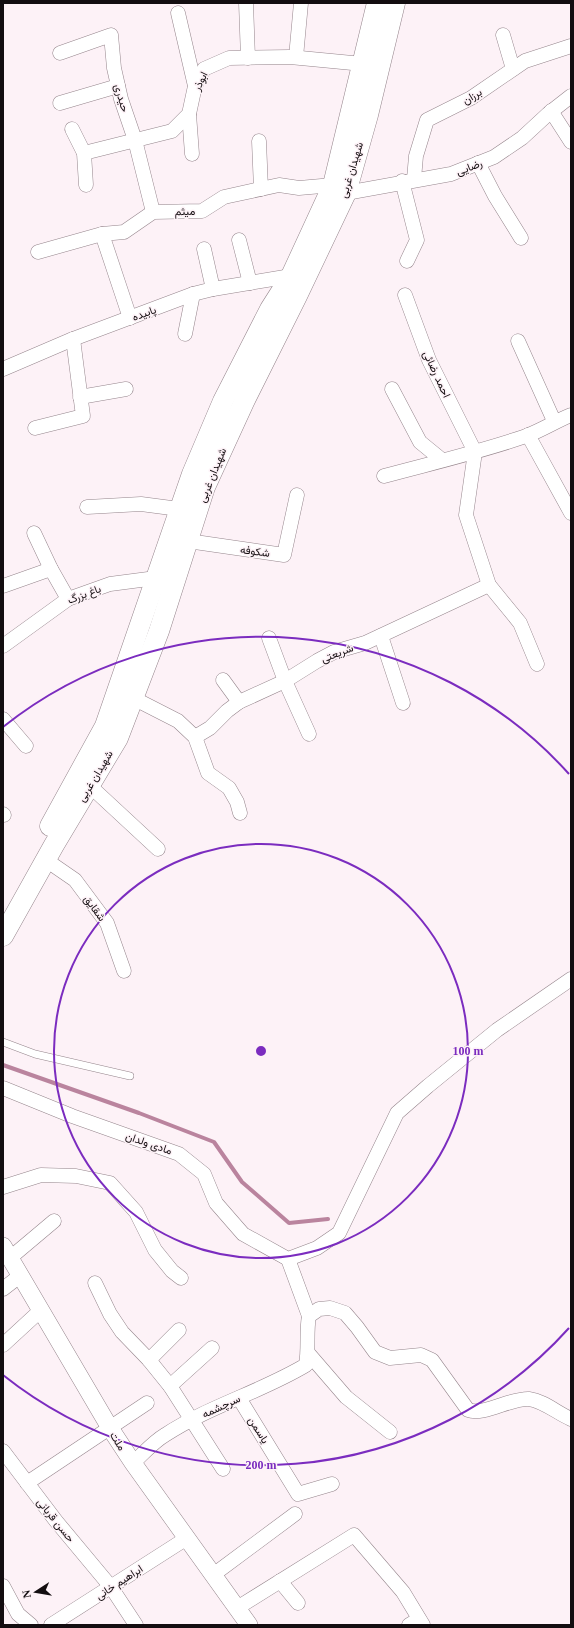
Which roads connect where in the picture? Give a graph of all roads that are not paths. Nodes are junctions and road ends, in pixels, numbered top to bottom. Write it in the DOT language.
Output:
graph roads {
  1 [pos="246,3"];
  2 [pos="301,3"];
  3 [pos="377,3"];
  4 [pos="395,3"];
  5 [pos="178,13"];
  6 [pos="503,35"];
  7 [pos="571,46"];
  8 [pos="60,53"];
  9 [pos="296,57"];
  10 [pos="248,58"];
  11 [pos="363,64"];
  12 [pos="513,69"];
  13 [pos="118,86"];
  14 [pos="195,86"];
  15 [pos="571,96"];
  16 [pos="60,103"];
  17 [pos="551,111"];
  18 [pos="189,114"];
  19 [pos="72,129"];
  20 [pos="135,140"];
  21 [pos="260,141"];
  22 [pos="571,142"];
  23 [pos="84,153"];
  24 [pos="192,154"];
  25 [pos="478,163"];
  26 [pos="408,180"];
  27 [pos="86,185"];
  28 [pos="261,189"];
  29 [pos="340,189"];
  30 [pos="153,212"];
  31 [pos="102,234"];
  32 [pos="521,238"];
  33 [pos="239,240"];
  34 [pos="204,249"];
  35 [pos="38,252"];
  36 [pos="407,261"];
  37 [pos="290,276"];
  38 [pos="250,283"];
  39 [pos="213,289"];
  40 [pos="193,294"];
  41 [pos="405,295"];
  42 [pos="130,318"];
  43 [pos="184,334"];
  44 [pos="73,339"];
  45 [pos="518,341"];
  46 [pos="3,369"];
  47 [pos="126,389"];
  48 [pos="392,389"];
  49 [pos="80,397"];
  50 [pos="571,415"];
  51 [pos="554,421"];
  52 [pos="35,428"];
  53 [pos="528,435"];
  54 [pos="474,452"];
  55 [pos="442,460"];
  56 [pos="384,476"];
  57 [pos="297,495"];
  58 [pos="87,507"];
  59 [pos="179,509"];
  60 [pos="571,513"];
  61 [pos="34,533"];
  62 [pos="188,541"];
  63 [pos="51,569"];
  64 [pos="156,578"];
  65 [pos="489,584"];
  66 [pos="3,586"];
  67 [pos="68,599"];
  68 [pos="380,636"];
  69 [pos="269,638"];
  70 [pos="3,646"];
  71 [pos="537,664"];
  72 [pos="223,680"];
  73 [pos="285,681"];
  74 [pos="133,698"];
  75 [pos="240,702"];
  76 [pos="403,703"];
  77 [pos="3,719"];
  78 [pos="309,734"];
  79 [pos="195,737"];
  80 [pos="26,746"];
  81 [pos="90,786"];
  82 [pos="240,813"];
  83 [pos="158,849"];
  84 [pos="46,860"];
  85 [pos="3,910"];
  86 [pos="3,936"];
  87 [pos="124,971"];
  88 [pos="571,979"];
  89 [pos="3,1042"];
  90 [pos="130,1076"];
  91 [pos="3,1088"];
  92 [pos="3,1187"];
  93 [pos="54,1221"];
  94 [pos="7,1252"];
  95 [pos="288,1259"];
  96 [pos="21,1275"];
  97 [pos="181,1278"];
  98 [pos="95,1283"];
  99 [pos="3,1289"];
  100 [pos="41,1310"];
  101 [pos="309,1316"];
  102 [pos="179,1330"];
  103 [pos="3,1345"];
  104 [pos="212,1348"];
  105 [pos="308,1353"];
  106 [pos="149,1360"];
  107 [pos="170,1386"];
  108 [pos="239,1398"];
  109 [pos="147,1403"];
  110 [pos="571,1419"];
  111 [pos="193,1420"];
  112 [pos="110,1428"];
  113 [pos="390,1432"];
  114 [pos="3,1452"];
  115 [pos="133,1463"];
  116 [pos="223,1469"];
  117 [pos="27,1483"];
  118 [pos="332,1484"];
  119 [pos="295,1514"];
  120 [pos="187,1538"];
  121 [pos="213,1575"];
  122 [pos="280,1581"];
  123 [pos="3,1586"];
  124 [pos="111,1587"];
  125 [pos="298,1603"];
  126 [pos="237,1608"];
  127 [pos="417,1623"];
  128 [pos="31,1625"];
  129 [pos="51,1625"];
  130 [pos="136,1625"];
  131 [pos="249,1625"];
  1 -- 10 [label="street"];
  2 -- 9 [label="street"];
  3 -- 11 [label="main road, شهیدان غربی"];
  4 -- 29 [label="main road, شهیدان غربی"];
  5 -- 14 [label="street"];
  6 -- 12 [label="street"];
  7 -- 12 [label="street, برزان"];
  8 -- 13 [label="street, حیدری"];
  9 -- 10 [label="street, ابوذر"];
  9 -- 11 [label="street, ابوذر"];
  10 -- 14 [label="street, ابوذر"];
  11 -- 29 [label="main road, شهیدان غربی"];
  12 -- 26 [label="street, برزان"];
  13 -- 16 [label="street"];
  13 -- 20 [label="street, حیدری"];
  14 -- 18 [label="street, ابوذر"];
  15 -- 17 [label="street, رضایی"];
  17 -- 22 [label="street"];
  17 -- 25 [label="street, رضایی"];
  18 -- 20 [label="street"];
  18 -- 24 [label="street, ابوذر"];
  19 -- 23 [label="street"];
  20 -- 23 [label="street"];
  20 -- 30 [label="street, حیدری"];
  21 -- 28 [label="street"];
  23 -- 27 [label="street"];
  25 -- 26 [label="street, رضایی"];
  25 -- 32 [label="street"];
  26 -- 29 [label="street, رضایی"];
  26 -- 36 [label="street"];
  28 -- 29 [label="street, میثم"];
  28 -- 30 [label="street, میثم"];
  29 -- 37 [label="main road, شهیدان غربی"];
  29 -- 62 [label="main road, شهیدان غربی"];
  30 -- 31 [label="street"];
  31 -- 35 [label="street"];
  31 -- 42 [label="street"];
  33 -- 38 [label="street"];
  34 -- 39 [label="street"];
  37 -- 38 [label="street, پابیده"];
  37 -- 59 [label="main road, شهیدان غربی"];
  38 -- 39 [label="street, پابیده"];
  39 -- 40 [label="street, پابیده"];
  40 -- 42 [label="street, پابیده"];
  40 -- 43 [label="street"];
  41 -- 54 [label="street, احمد رضائی"];
  42 -- 44 [label="street, پابیده"];
  44 -- 46 [label="street, پابیده"];
  44 -- 49 [label="street"];
  45 -- 51 [label="street"];
  47 -- 49 [label="street"];
  48 -- 55 [label="street"];
  49 -- 52 [label="street"];
  50 -- 51 [label="street"];
  51 -- 53 [label="street"];
  53 -- 54 [label="street"];
  53 -- 60 [label="street"];
  54 -- 55 [label="street"];
  54 -- 65 [label="street"];
  55 -- 56 [label="street"];
  57 -- 62 [label="street, شکوفه"];
  58 -- 59 [label="street"];
  59 -- 64 [label="main road, شهیدان غربی"];
  61 -- 63 [label="street"];
  62 -- 74 [label="main road, شهیدان غربی"];
  63 -- 66 [label="street"];
  63 -- 67 [label="street"];
  64 -- 67 [label="street, باغ بزرگ"];
  64 -- 85 [label="main road, شهیدان غربی"];
  65 -- 68 [label="street, شریعتی"];
  65 -- 71 [label="street"];
  67 -- 70 [label="street, باغ بزرگ"];
  68 -- 73 [label="street, شریعتی"];
  68 -- 76 [label="street"];
  69 -- 73 [label="street"];
  72 -- 75 [label="street"];
  73 -- 75 [label="street, شریعتی"];
  73 -- 78 [label="street"];
  74 -- 79 [label="street"];
  74 -- 81 [label="main road, شهیدان غربی"];
  75 -- 79 [label="street, شریعتی"];
  77 -- 80 [label="street"];
  79 -- 82 [label="street"];
  81 -- 83 [label="street"];
  81 -- 84 [label="main road, شهیدان غربی"];
  84 -- 86 [label="main road, شهیدان غربی"];
  84 -- 87 [label="street, شقایق"];
  88 -- 95 [label="street"];
  89 -- 90 [label="lane"];
  91 -- 95 [label="street, مادی ولدان"];
  92 -- 97 [label="street"];
  93 -- 94 [label="street"];
  94 -- 96 [label="street, ملت"];
  95 -- 101 [label="street"];
  96 -- 99 [label="street"];
  96 -- 100 [label="street, ملت"];
  98 -- 106 [label="street"];
  100 -- 103 [label="street"];
  100 -- 112 [label="street, ملت"];
  101 -- 105 [label="street"];
  101 -- 110 [label="street"];
  102 -- 106 [label="street"];
  104 -- 107 [label="street"];
  105 -- 108 [label="street, سرچشمه"];
  105 -- 113 [label="street"];
  106 -- 107 [label="street"];
  107 -- 111 [label="street"];
  108 -- 111 [label="street, سرچشمه"];
  108 -- 118 [label="street, یاسمن"];
  109 -- 112 [label="street"];
  111 -- 115 [label="street, سرچشمه"];
  111 -- 116 [label="street"];
  112 -- 115 [label="street, ملت"];
  112 -- 117 [label="street"];
  114 -- 117 [label="street, حسن قربانی"];
  115 -- 120 [label="street, ملت"];
  117 -- 124 [label="street, حسن قربانی"];
  119 -- 121 [label="street"];
  120 -- 121 [label="street, ملت"];
  120 -- 124 [label="street, ابراهیم خانی"];
  121 -- 126 [label="street, ملت"];
  122 -- 125 [label="street"];
  122 -- 126 [label="street"];
  122 -- 127 [label="street"];
  123 -- 128 [label="street"];
  124 -- 129 [label="street, ابراهیم خانی"];
  124 -- 130 [label="street, حسن قربانی"];
  126 -- 131 [label="street, ملت"];
}
